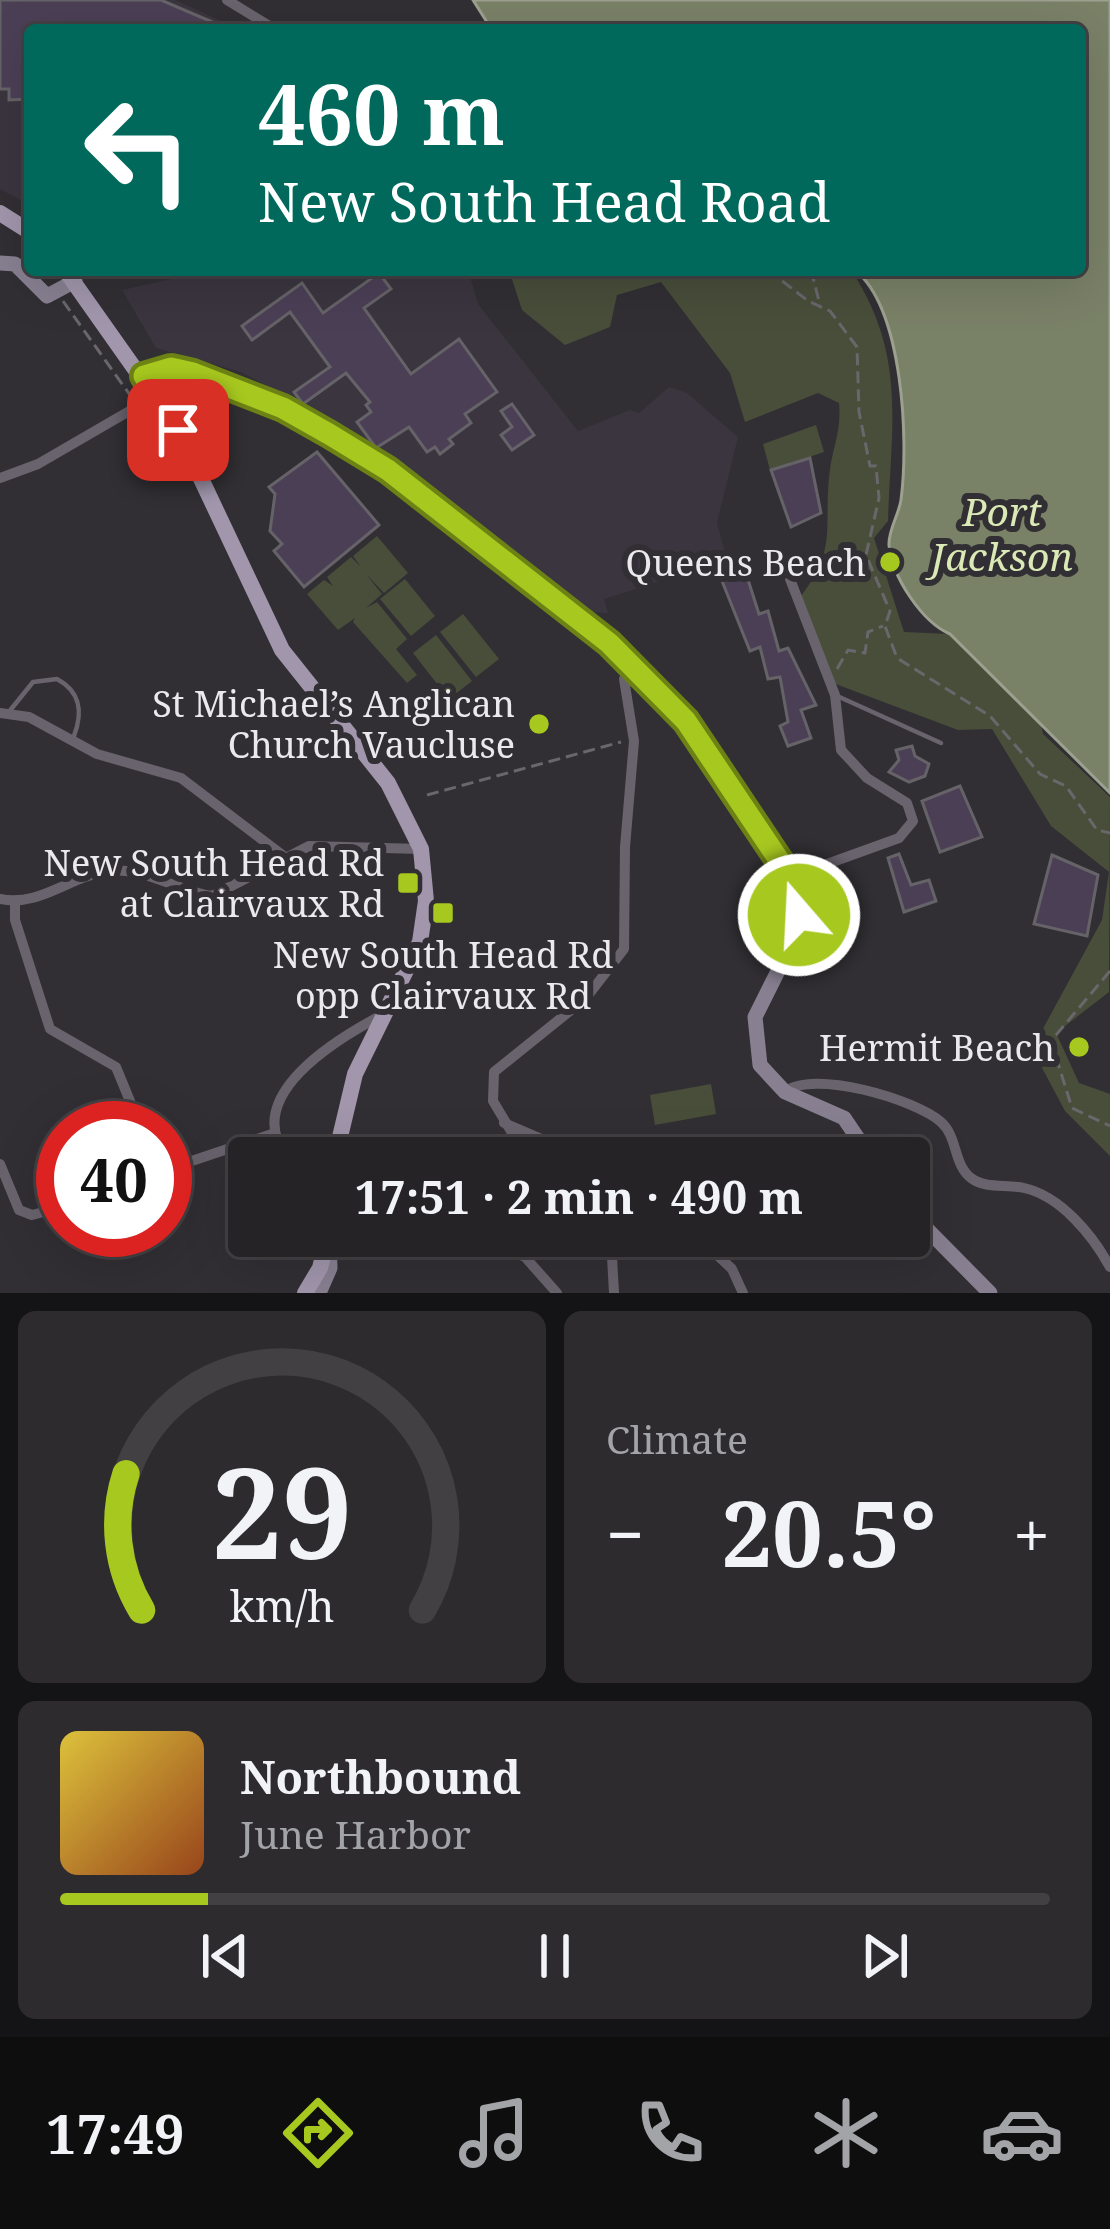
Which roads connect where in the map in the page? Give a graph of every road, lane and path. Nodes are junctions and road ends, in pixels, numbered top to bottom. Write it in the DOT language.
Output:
graph roads {
  1 [pos="227,0"];
  2 [pos="266,24"];
  3 [pos="27,276"];
  4 [pos="70,276"];
  5 [pos="777,276"];
  6 [pos="813,276"];
  7 [pos="58,294"];
  8 [pos="821,307"];
  9 [pos="144,376"];
  10 [pos="157,395"];
  11 [pos="138,406"];
  12 [pos="0,478"];
  13 [pos="790,579"];
  14 [pos="884,626"];
  15 [pos="632,663"];
  16 [pos="826,677"];
  17 [pos="836,695"];
  18 [pos="4,713"];
  19 [pos="71,741"];
  20 [pos="634,741"];
  21 [pos="941,743"];
  22 [pos="427,795"];
  23 [pos="1110,833"];
  24 [pos="421,848"];
  25 [pos="284,857"];
  26 [pos="791,878"];
  27 [pos="0,899"];
  28 [pos="15,902"];
  29 [pos="1110,971"];
  30 [pos="386,1013"];
  31 [pos="785,1092"];
  32 [pos="130,1101"];
  33 [pos="502,1121"];
  34 [pos="1110,1126"];
  35 [pos="275,1133"];
  36 [pos="277,1137"];
  37 [pos="339,1137"];
  38 [pos="513,1137"];
  39 [pos="538,1137"];
  40 [pos="857,1137"];
  41 [pos="192,1161"];
  42 [pos="0,1164"];
  43 [pos="36,1214"];
  44 [pos="930,1232"];
  45 [pos="323,1257"];
  46 [pos="329,1257"];
  47 [pos="525,1257"];
  48 [pos="612,1257"];
  49 [pos="719,1257"];
  50 [pos="1110,1267"];
  51 [pos="305,1293"];
  52 [pos="319,1293"];
  53 [pos="556,1293"];
  54 [pos="614,1293"];
  55 [pos="743,1293"];
  56 [pos="990,1293"];
  1 -- 2 [label="street"];
  3 -- 7 [label="street"];
  4 -- 7 [label="street"];
  4 -- 9 [label="main road"];
  5 -- 8 [label="path"];
  6 -- 8 [label="path"];
  7 -- 11 [label="path"];
  8 -- 14 [label="path"];
  9 -- 10 [label="main road"];
  9 -- 15 [label="street"];
  10 -- 11 [label="street"];
  10 -- 24 [label="main road"];
  11 -- 12 [label="street"];
  13 -- 16 [label="street"];
  14 -- 16 [label="path"];
  14 -- 23 [label="path"];
  15 -- 20 [label="street"];
  15 -- 26 [label="street"];
  16 -- 17 [label="street"];
  17 -- 21 [label="lane"];
  17 -- 26 [label="street"];
  18 -- 19 [label="street"];
  18 -- 19 [label="lane"];
  19 -- 25 [label="street"];
  20 -- 22 [label="path"];
  20 -- 33 [label="street"];
  24 -- 25 [label="street"];
  24 -- 30 [label="main road"];
  25 -- 28 [label="street"];
  26 -- 31 [label="street"];
  27 -- 28 [label="street"];
  28 -- 32 [label="street"];
  29 -- 34 [label="path"];
  30 -- 35 [label="street"];
  30 -- 37 [label="main road"];
  31 -- 40 [label="street"];
  31 -- 50 [label="street"];
  33 -- 38 [label="street"];
  33 -- 39 [label="street"];
  35 -- 36 [label="street"];
  35 -- 41 [label="street"];
  42 -- 43 [label="street"];
  44 -- 56 [label="street"];
  45 -- 51 [label="main road"];
  46 -- 52 [label="street"];
  47 -- 53 [label="street"];
  48 -- 54 [label="street"];
  49 -- 55 [label="street"];
}
